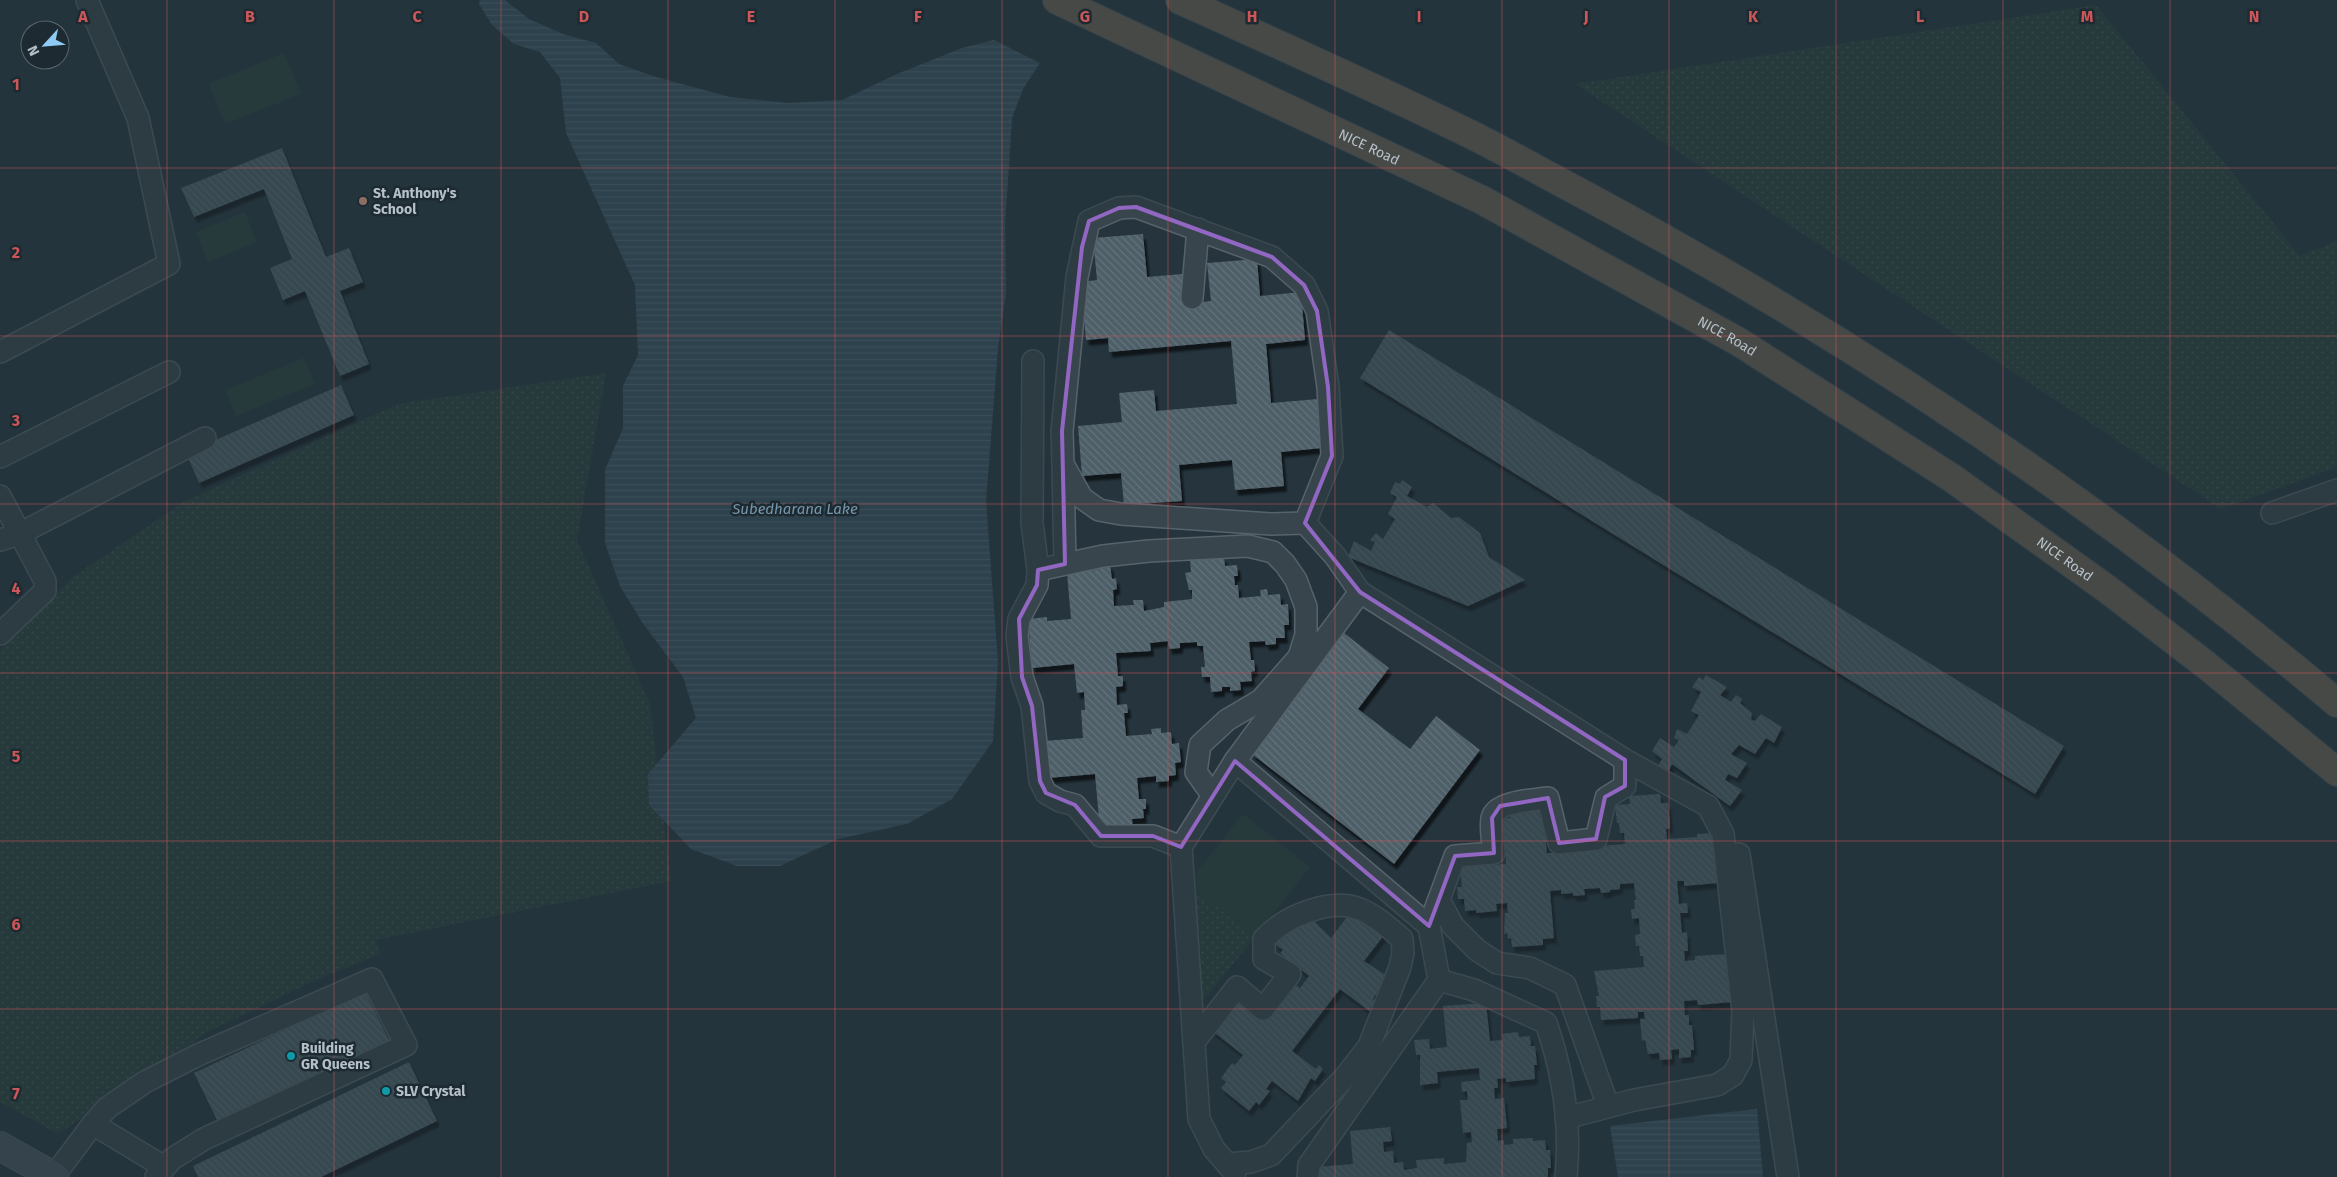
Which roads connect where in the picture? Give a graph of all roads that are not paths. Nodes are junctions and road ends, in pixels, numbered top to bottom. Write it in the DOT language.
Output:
graph roads {
  1 [pos="87,0"];
  2 [pos="1056,0"];
  3 [pos="1180,0"];
  4 [pos="1198,229"];
  5 [pos="1192,298"];
  6 [pos="0,352"];
  7 [pos="1033,361"];
  8 [pos="169,372"];
  9 [pos="205,438"];
  10 [pos="0,457"];
  11 [pos="1063,464"];
  12 [pos="2337,490"];
  13 [pos="0,496"];
  14 [pos="2272,513"];
  15 [pos="1305,523"];
  16 [pos="10,537"];
  17 [pos="1065,564"];
  18 [pos="1038,570"];
  19 [pos="1360,592"];
  20 [pos="0,634"];
  21 [pos="2337,703"];
  22 [pos="1625,760"];
  23 [pos="1236,761"];
  24 [pos="2337,772"];
  25 [pos="1213,796"];
  26 [pos="1737,844"];
  27 [pos="1181,847"];
  28 [pos="1439,900"];
  29 [pos="1429,926"];
  30 [pos="1439,980"];
  31 [pos="1194,1042"];
  32 [pos="1608,1106"];
  33 [pos="1566,1118"];
  34 [pos="92,1124"];
  35 [pos="0,1146"];
  36 [pos="1233,1170"];
  37 [pos="160,1172"];
  38 [pos="54,1177"];
  39 [pos="1308,1177"];
  40 [pos="1566,1177"];
  41 [pos="1788,1177"];
  1 -- 6 [label="street"];
  2 -- 24 [label="highway, NICE Road"];
  3 -- 21 [label="highway"];
  4 -- 5 [label="street"];
  4 -- 11 [label="street"];
  4 -- 15 [label="street"];
  7 -- 18 [label="street"];
  8 -- 10 [label="street"];
  9 -- 16 [label="street"];
  11 -- 15 [label="street"];
  11 -- 17 [label="street"];
  12 -- 14 [label="street"];
  13 -- 16 [label="street"];
  15 -- 19 [label="street"];
  16 -- 20 [label="street"];
  17 -- 18 [label="street"];
  17 -- 25 [label="street"];
  18 -- 27 [label="street"];
  19 -- 22 [label="street"];
  19 -- 23 [label="street"];
  22 -- 28 [label="street"];
  22 -- 32 [label="street"];
  23 -- 25 [label="street"];
  23 -- 29 [label="street"];
  25 -- 27 [label="street"];
  26 -- 41 [label="street"];
  27 -- 31 [label="street"];
  28 -- 29 [label="street"];
  28 -- 32 [label="street"];
  29 -- 30 [label="street"];
  30 -- 33 [label="street"];
  30 -- 39 [label="street"];
  31 -- 36 [label="street"];
  31 -- 36 [label="street"];
  32 -- 33 [label="street"];
  33 -- 40 [label="street"];
  34 -- 37 [label="street"];
  34 -- 37 [label="street"];
  34 -- 38 [label="street"];
  35 -- 38 [label="main road"];
}
